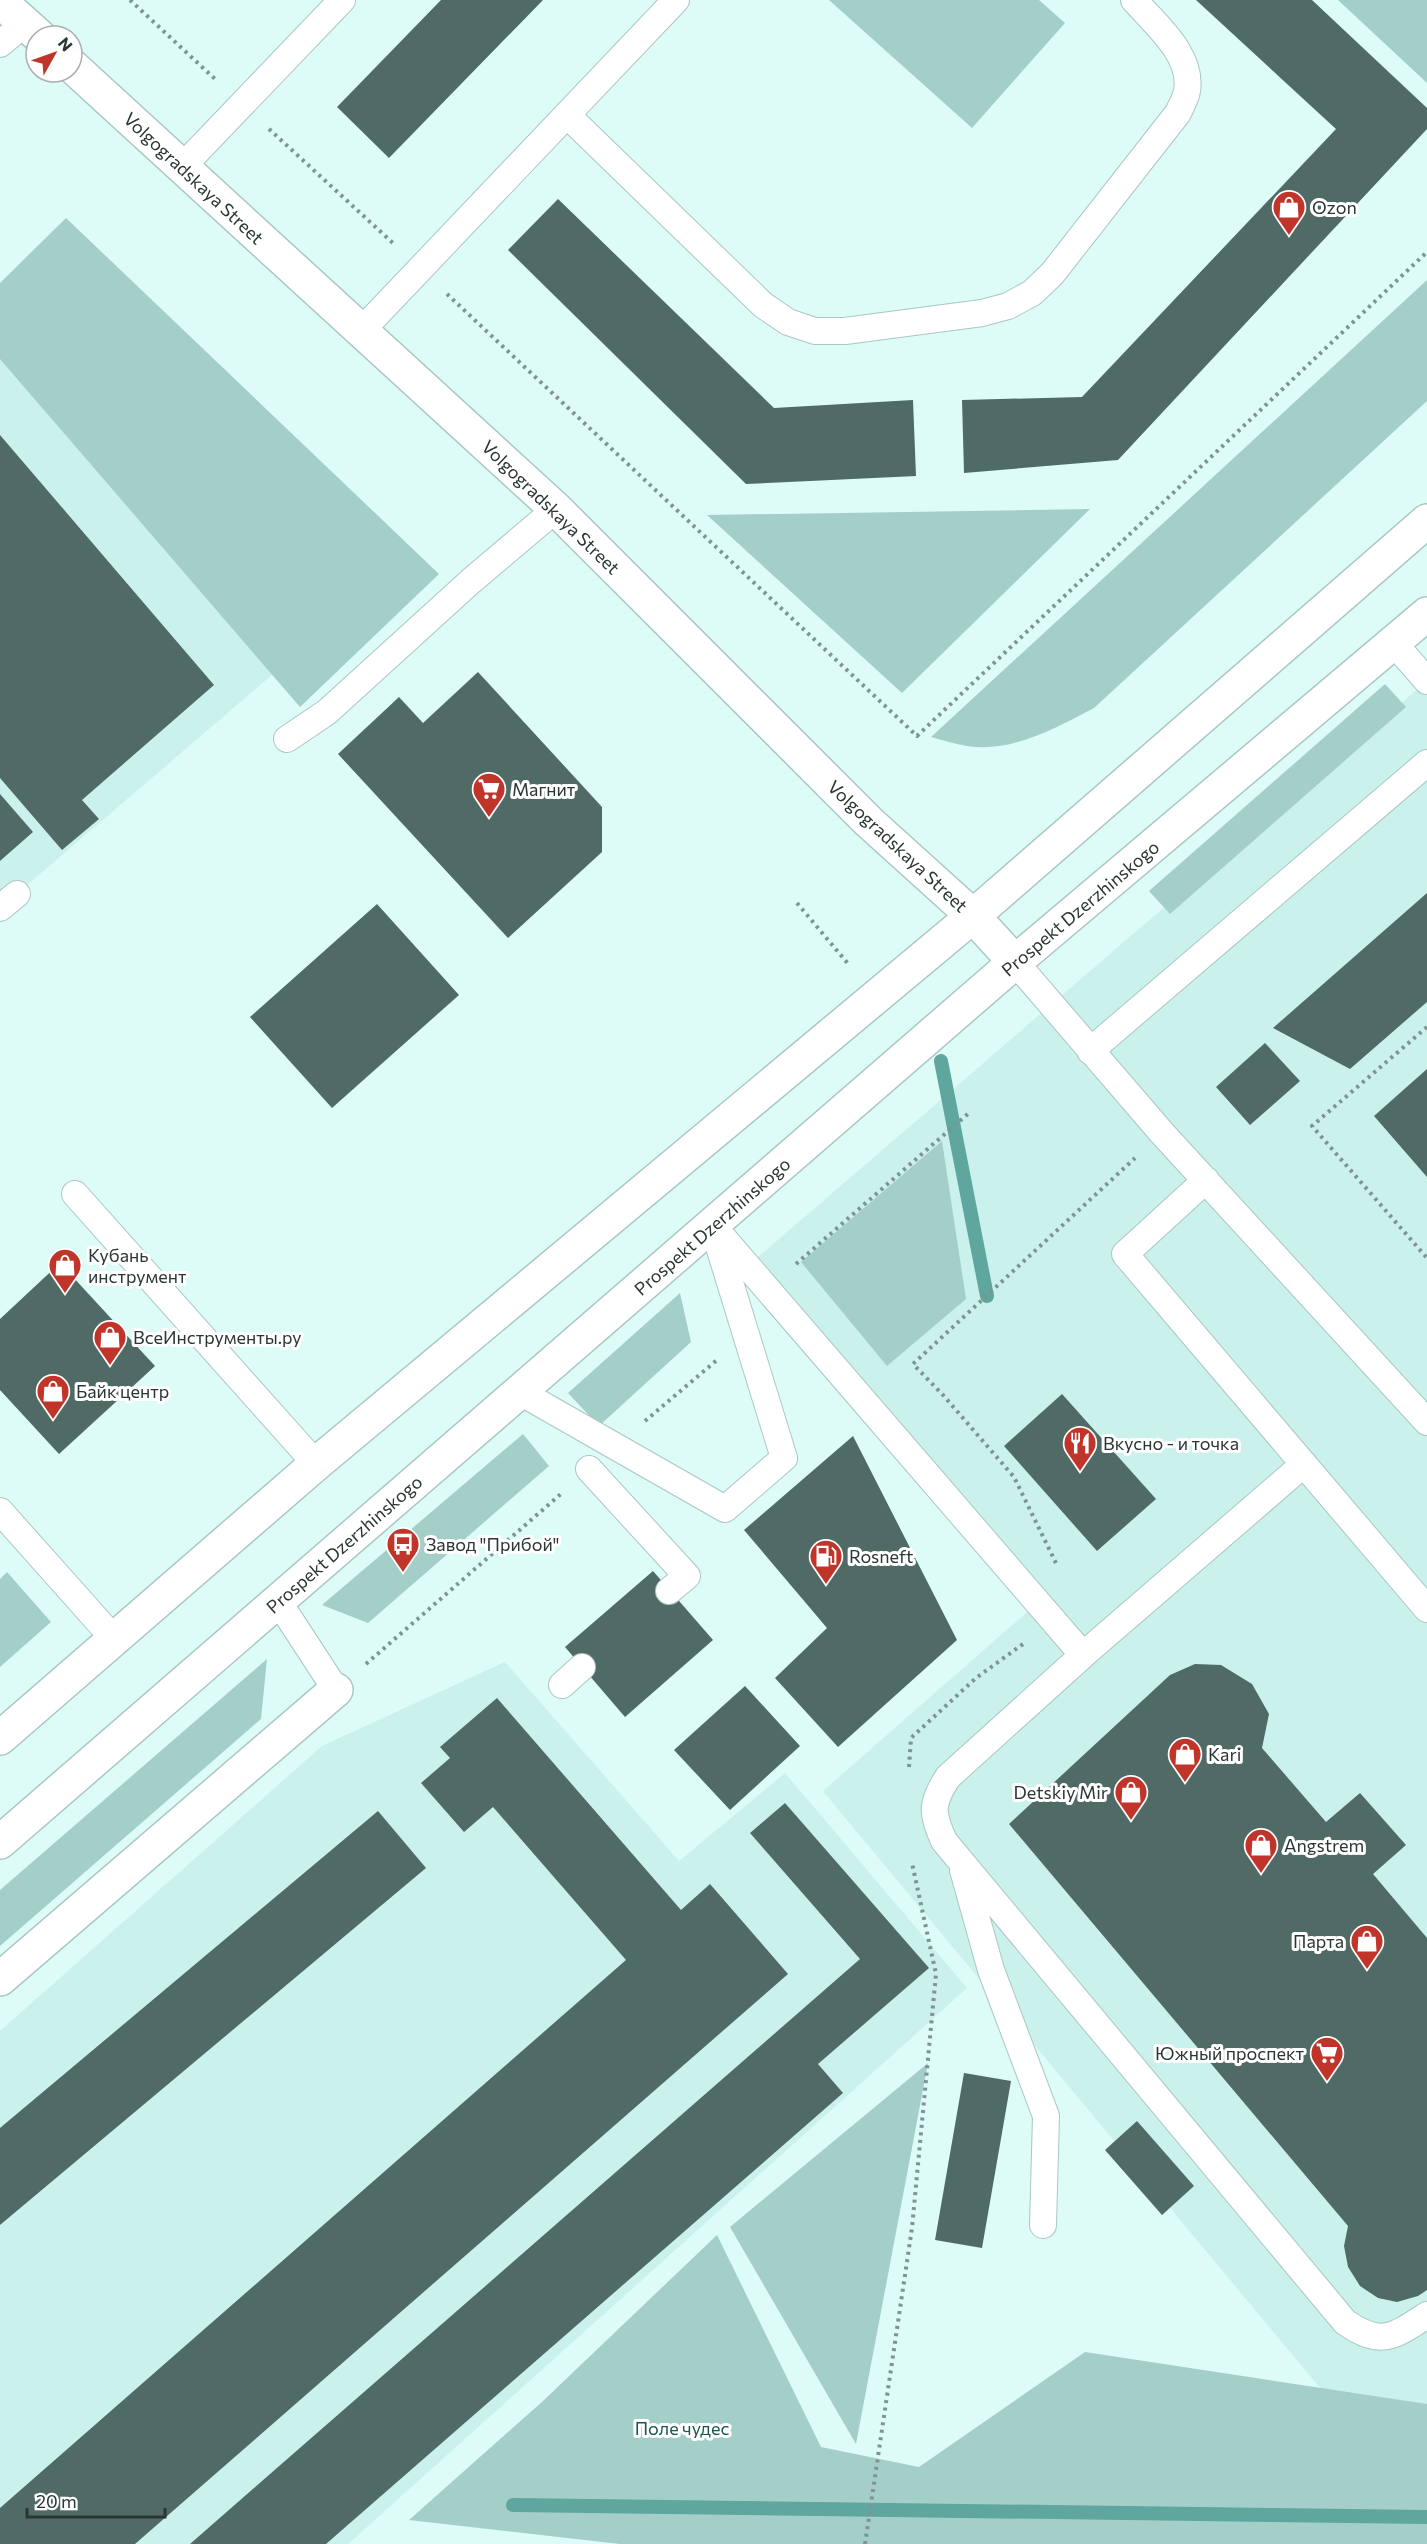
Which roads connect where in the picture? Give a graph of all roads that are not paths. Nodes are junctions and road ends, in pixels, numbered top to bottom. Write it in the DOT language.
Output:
graph roads {
  1 [pos="342,0"];
  2 [pos="676,0"];
  3 [pos="1134,0"];
  4 [pos="0,1"];
  5 [pos="25,24"];
  6 [pos="24,34"];
  7 [pos="0,44"];
  8 [pos="84,77"];
  9 [pos="567,115"];
  10 [pos="182,167"];
  11 [pos="361,330"];
  12 [pos="556,509"];
  13 [pos="1427,521"];
  14 [pos="1427,614"];
  15 [pos="1394,642"];
  16 [pos="1427,681"];
  17 [pos="287,739"];
  18 [pos="1427,763"];
  19 [pos="973,916"];
  20 [pos="1015,962"];
  21 [pos="1090,1051"];
  22 [pos="1206,1180"];
  23 [pos="75,1194"];
  24 [pos="712,1225"];
  25 [pos="520,1392"];
  26 [pos="1427,1422"];
  27 [pos="316,1464"];
  28 [pos="1304,1464"];
  29 [pos="589,1469"];
  30 [pos="0,1511"];
  31 [pos="669,1591"];
  32 [pos="278,1601"];
  33 [pos="1427,1609"];
  34 [pos="115,1640"];
  35 [pos="1083,1655"];
  36 [pos="582,1667"];
  37 [pos="562,1685"];
  38 [pos="336,1690"];
  39 [pos="0,1738"];
  40 [pos="0,1842"];
  41 [pos="961,1861"];
  42 [pos="0,1979"];
  43 [pos="1043,2225"];
  44 [pos="1427,2315"];
  1 -- 10 [label="lane"];
  2 -- 9 [label="lane"];
  3 -- 9 [label="lane"];
  4 -- 5 [label="street"];
  6 -- 7 [label="lane"];
  8 -- 10 [label="street, Volgogradskaya Street"];
  9 -- 11 [label="lane"];
  10 -- 11 [label="street, Volgogradskaya Street"];
  11 -- 12 [label="street, Volgogradskaya Street"];
  12 -- 17 [label="lane"];
  12 -- 19 [label="street, Volgogradskaya Street"];
  13 -- 19 [label="street"];
  14 -- 15 [label="street, Prospekt Dzerzhinskogo"];
  15 -- 16 [label="lane"];
  15 -- 20 [label="street, Prospekt Dzerzhinskogo"];
  18 -- 21 [label="lane"];
  19 -- 20 [label="street, Volgogradskaya Street"];
  19 -- 27 [label="street"];
  20 -- 21 [label="lane"];
  20 -- 24 [label="street, Prospekt Dzerzhinskogo"];
  21 -- 22 [label="lane"];
  22 -- 26 [label="lane"];
  22 -- 28 [label="lane"];
  23 -- 27 [label="lane"];
  24 -- 25 [label="street, Prospekt Dzerzhinskogo"];
  24 -- 25 [label="lane"];
  24 -- 35 [label="lane"];
  25 -- 32 [label="street, Prospekt Dzerzhinskogo"];
  27 -- 34 [label="street"];
  28 -- 33 [label="lane"];
  28 -- 35 [label="lane"];
  29 -- 31 [label="lane"];
  30 -- 34 [label="lane"];
  32 -- 38 [label="lane"];
  32 -- 40 [label="street, Prospekt Dzerzhinskogo"];
  34 -- 39 [label="street"];
  35 -- 41 [label="lane"];
  36 -- 37 [label="lane"];
  38 -- 42 [label="street"];
  41 -- 43 [label="lane"];
  41 -- 44 [label="lane"];
}
